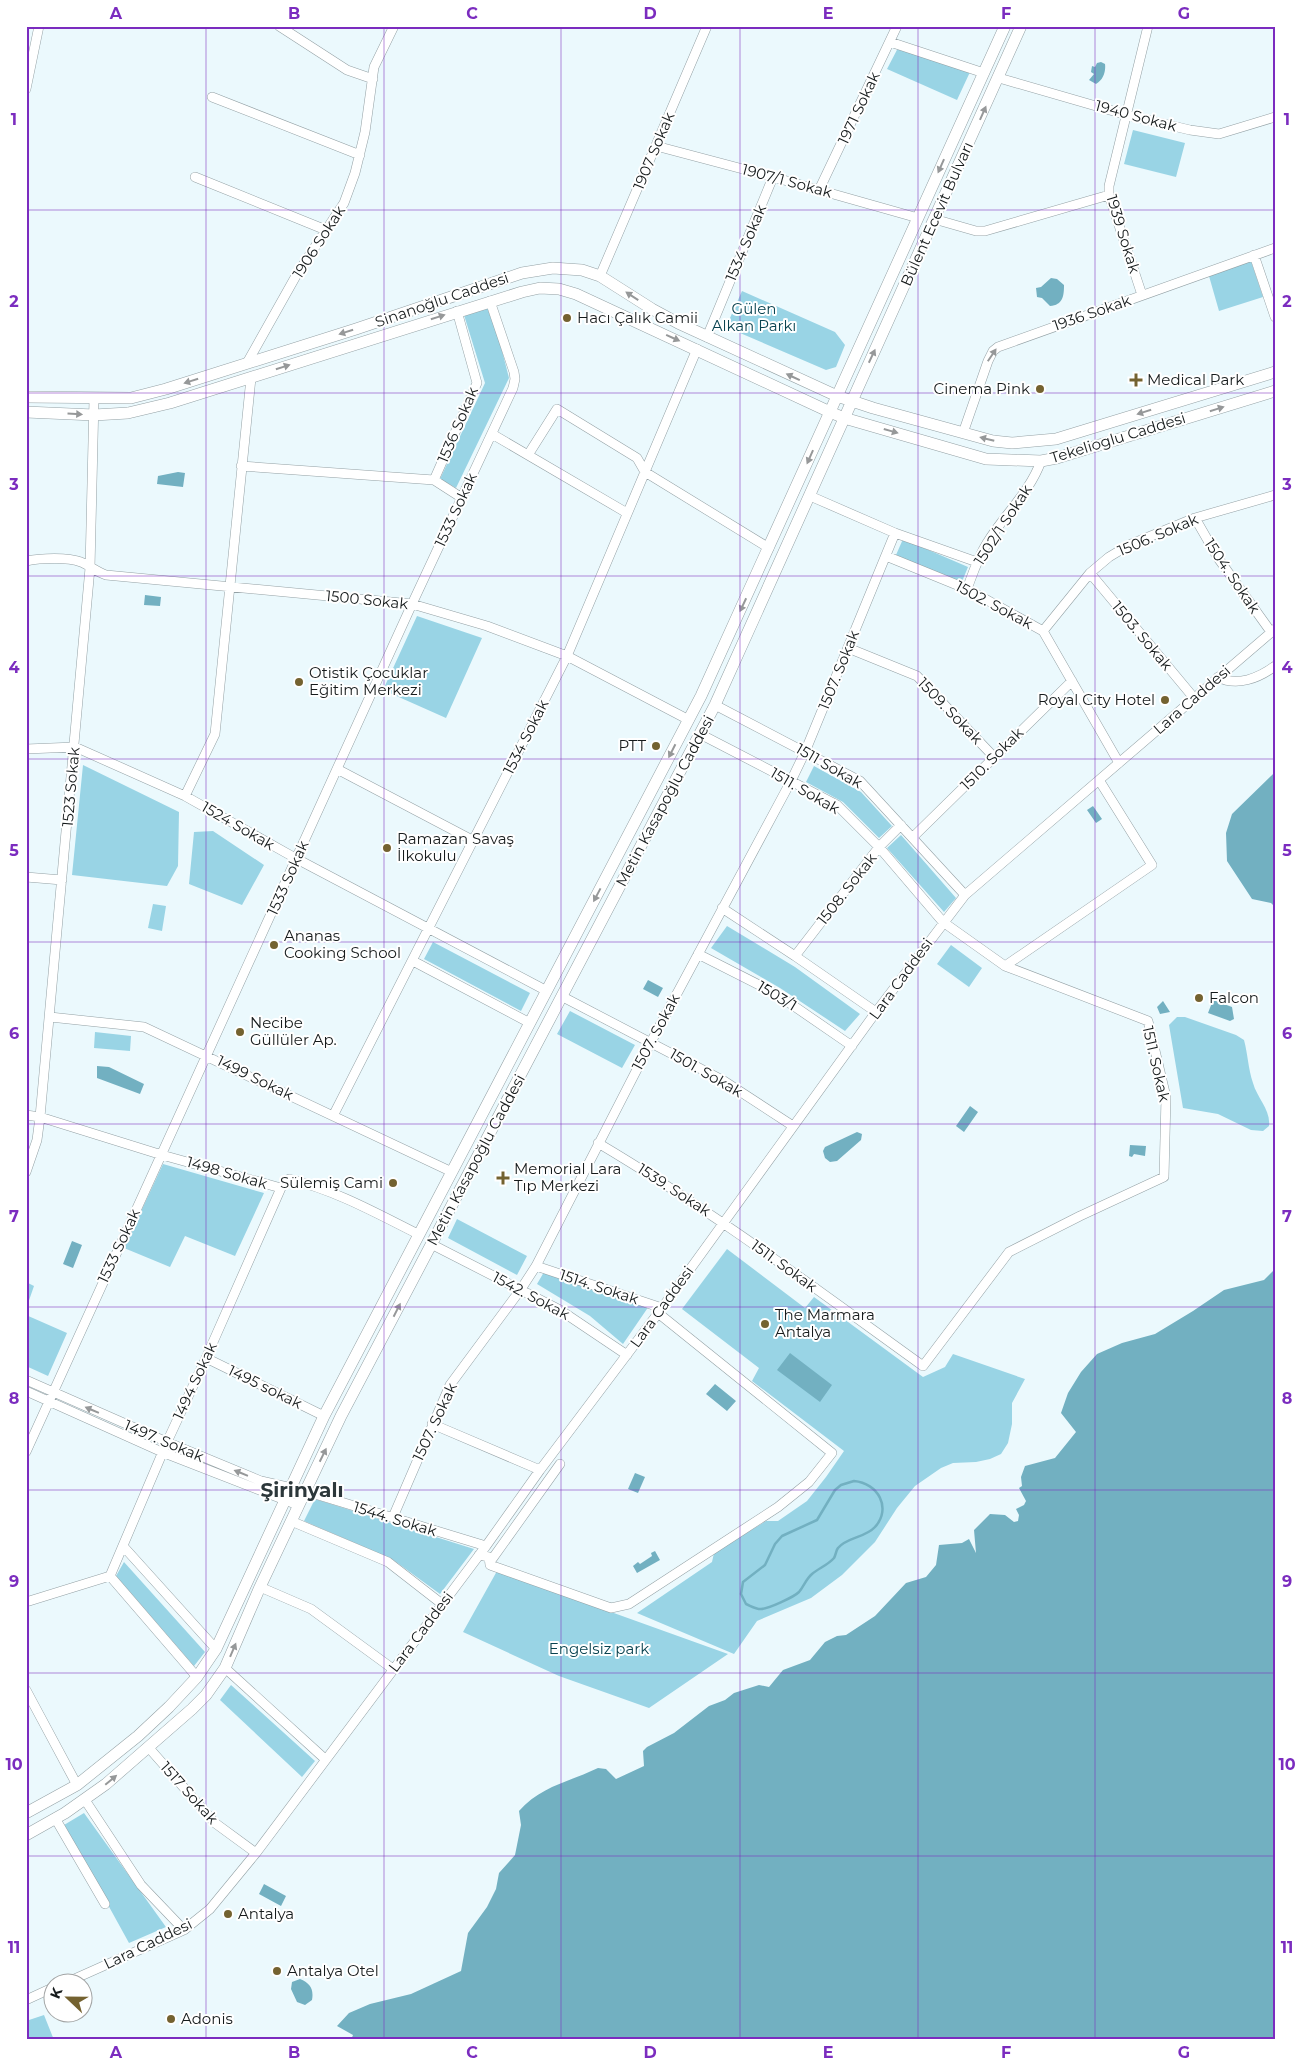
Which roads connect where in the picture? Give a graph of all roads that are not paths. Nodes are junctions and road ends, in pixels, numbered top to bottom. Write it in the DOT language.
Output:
graph roads {
  1 [pos="39,26"];
  2 [pos="279,26"];
  3 [pos="394,26"];
  4 [pos="708,26"];
  5 [pos="897,26"];
  6 [pos="1005,26"];
  7 [pos="1021,26"];
  8 [pos="1148,26"];
  9 [pos="890,42"];
  10 [pos="984,72"];
  11 [pos="998,78"];
  12 [pos="373,79"];
  13 [pos="26,89"];
  14 [pos="212,97"];
  15 [pos="1127,115"];
  16 [pos="1275,117"];
  17 [pos="656,146"];
  18 [pos="360,155"];
  19 [pos="195,177"];
  20 [pos="774,177"];
  21 [pos="819,190"];
  22 [pos="1109,195"];
  23 [pos="918,218"];
  24 [pos="934,219"];
  25 [pos="326,230"];
  26 [pos="1275,248"];
  27 [pos="1254,255"];
  28 [pos="600,276"];
  29 [pos="1142,295"];
  30 [pos="490,301"];
  31 [pos="457,311"];
  32 [pos="1275,317"];
  33 [pos="707,337"];
  34 [pos="697,349"];
  35 [pos="247,364"];
  36 [pos="1275,372"];
  37 [pos="251,378"];
  38 [pos="1275,391"];
  39 [pos="837,396"];
  40 [pos="26,397"];
  41 [pos="94,399"];
  42 [pos="852,400"];
  43 [pos="26,412"];
  44 [pos="830,412"];
  45 [pos="94,415"];
  46 [pos="844,418"];
  47 [pos="963,433"];
  48 [pos="492,434"];
  49 [pos="528,456"];
  50 [pos="1041,462"];
  51 [pos="241,466"];
  52 [pos="646,472"];
  53 [pos="434,480"];
  54 [pos="1275,495"];
  55 [pos="810,496"];
  56 [pos="462,498"];
  57 [pos="627,514"];
  58 [pos="1195,518"];
  59 [pos="895,533"];
  60 [pos="769,548"];
  61 [pos="886,556"];
  62 [pos="26,561"];
  63 [pos="976,562"];
  64 [pos="90,568"];
  65 [pos="1090,574"];
  66 [pos="230,586"];
  67 [pos="967,589"];
  68 [pos="412,604"];
  69 [pos="1043,631"];
  70 [pos="1273,631"];
  71 [pos="848,648"];
  72 [pos="567,656"];
  73 [pos="1275,666"];
  74 [pos="1218,677"];
  75 [pos="1072,680"];
  76 [pos="1194,698"];
  77 [pos="716,705"];
  78 [pos="689,720"];
  79 [pos="700,734"];
  80 [pos="75,747"];
  81 [pos="26,749"];
  82 [pos="805,752"];
  83 [pos="994,757"];
  84 [pos="1119,763"];
  85 [pos="337,770"];
  86 [pos="1099,780"];
  87 [pos="791,781"];
  88 [pos="185,796"];
  89 [pos="901,825"];
  90 [pos="913,838"];
  91 [pos="474,841"];
  92 [pos="879,847"];
  93 [pos="296,859"];
  94 [pos="26,877"];
  95 [pos="62,880"];
  96 [pos="965,895"];
  97 [pos="722,908"];
  98 [pos="943,922"];
  99 [pos="429,930"];
  100 [pos="698,954"];
  101 [pos="795,956"];
  102 [pos="413,961"];
  103 [pos="1004,966"];
  104 [pos="548,991"];
  105 [pos="563,997"];
  106 [pos="876,1012"];
  107 [pos="50,1017"];
  108 [pos="530,1023"];
  109 [pos="650,1042"];
  110 [pos="852,1046"];
  111 [pos="207,1055"];
  112 [pos="26,1115"];
  113 [pos="333,1116"];
  114 [pos="40,1117"];
  115 [pos="794,1126"];
  116 [pos="598,1143"];
  117 [pos="162,1155"];
  118 [pos="26,1172"];
  119 [pos="452,1172"];
  120 [pos="281,1188"];
  121 [pos="724,1222"];
  122 [pos="418,1234"];
  123 [pos="431,1244"];
  124 [pos="536,1266"];
  125 [pos="521,1289"];
  126 [pos="660,1310"];
  127 [pos="627,1355"];
  128 [pos="206,1358"];
  129 [pos="26,1380"];
  130 [pos="26,1391"];
  131 [pos="52,1393"];
  132 [pos="48,1402"];
  133 [pos="324,1416"];
  134 [pos="432,1424"];
  135 [pos="167,1442"];
  136 [pos="26,1452"];
  137 [pos="162,1452"];
  138 [pos="560,1464"];
  139 [pos="540,1470"];
  140 [pos="292,1487"];
  141 [pos="305,1491"];
  142 [pos="286,1501"];
  143 [pos="298,1505"];
  144 [pos="393,1517"];
  145 [pos="291,1521"];
  146 [pos="124,1546"];
  147 [pos="486,1546"];
  148 [pos="479,1555"];
  149 [pos="490,1562"];
  150 [pos="110,1576"];
  151 [pos="260,1587"];
  152 [pos="26,1602"];
  153 [pos="442,1604"];
  154 [pos="216,1649"];
  155 [pos="225,1668"];
  156 [pos="393,1669"];
  157 [pos="197,1677"];
  158 [pos="26,1690"];
  159 [pos="149,1748"];
  160 [pos="326,1758"];
  161 [pos="77,1785"];
  162 [pos="85,1800"];
  163 [pos="26,1813"];
  164 [pos="55,1818"];
  165 [pos="26,1834"];
  166 [pos="256,1853"];
  167 [pos="105,1904"];
  168 [pos="184,1930"];
  169 [pos="85,1974"];
  170 [pos="42,1993"];
  171 [pos="26,2000"];
  1 -- 13 [label="street"];
  2 -- 12 [label="street"];
  3 -- 12 [label="street, 1906 Sokak"];
  4 -- 17 [label="street, 1907 Sokak"];
  5 -- 9 [label="street, 1971 Sokak"];
  6 -- 10 [label="main road, Bülent Ecevit Bulvarı"];
  7 -- 11 [label="main road, Bülent Ecevit Bulvarı"];
  8 -- 15 [label="street, 1939 Sokak"];
  9 -- 10 [label="street"];
  9 -- 21 [label="street, 1971 Sokak"];
  10 -- 23 [label="main road, Bülent Ecevit Bulvarı, one-way"];
  11 -- 15 [label="street, 1940 Sokak"];
  24 -- 11 [label="main road, Bülent Ecevit Bulvarı, one-way"];
  12 -- 18 [label="street, 1906 Sokak"];
  14 -- 18 [label="street"];
  15 -- 16 [label="street, 1940 Sokak"];
  15 -- 22 [label="street, 1939 Sokak"];
  17 -- 20 [label="street, 1907/1 Sokak"];
  17 -- 28 [label="street, 1907 Sokak"];
  18 -- 25 [label="street, 1906 Sokak"];
  19 -- 25 [label="street"];
  20 -- 21 [label="street, 1907/1 Sokak"];
  20 -- 33 [label="street, 1534 Sokak"];
  21 -- 23 [label="street, 1907/1 Sokak"];
  22 -- 24 [label="street"];
  22 -- 29 [label="street, 1939 Sokak"];
  23 -- 39 [label="main road, Bülent Ecevit Bulvarı"];
  42 -- 24 [label="main road, Bülent Ecevit Bulvarı, one-way"];
  25 -- 35 [label="street, 1906 Sokak"];
  26 -- 27 [label="street, 1936 Sokak"];
  27 -- 29 [label="street, 1936 Sokak"];
  27 -- 32 [label="street"];
  33 -- 28 [label="main road, Si̇nanoğlu Caddesi, one-way"];
  28 -- 35 [label="main road, Si̇nanoğlu Caddesi, one-way"];
  47 -- 29 [label="street, 1936 Sokak, one-way"];
  30 -- 31 [label="main road, Si̇nanoğlu Caddesi"];
  30 -- 34 [label="main road, Si̇nanoğlu Caddesi, one-way"];
  30 -- 48 [label="street, 1533 Sokak"];
  37 -- 31 [label="main road, Si̇nanoğlu Caddesi, one-way"];
  31 -- 53 [label="street, 1536 Sokak"];
  39 -- 33 [label="main road, Si̇nanoğlu Caddesi, one-way"];
  34 -- 44 [label="main road, Si̇nanoğlu Caddesi"];
  34 -- 52 [label="street, 1534 Sokak"];
  35 -- 41 [label="main road, Si̇nanoğlu Caddesi, one-way"];
  36 -- 47 [label="main road, Tekelioglu Caddesi, one-way"];
  37 -- 45 [label="main road, Si̇nanoğlu Caddesi"];
  37 -- 51 [label="street"];
  50 -- 38 [label="main road, Tekelioglu Caddesi, one-way"];
  39 -- 42 [label="main road, Si̇nanoğlu Caddesi"];
  39 -- 44 [label="main road, Bülent Ecevit Bulvarı"];
  40 -- 41 [label="main road, Si̇nanoğlu Caddesi"];
  41 -- 45 [label="street, 1523 Sokak"];
  42 -- 46 [label="main road, Bülent Ecevit Bulvarı"];
  42 -- 47 [label="main road, Tekelioglu Caddesi"];
  43 -- 45 [label="main road, Si̇nanoğlu Caddesi, one-way"];
  44 -- 46 [label="main road, Tekelioglu Caddesi"];
  44 -- 60 [label="main road, Metin Kasapoğlu Caddesi, one-way"];
  45 -- 64 [label="street, 1523 Sokak"];
  46 -- 50 [label="main road, Tekelioglu Caddesi, one-way"];
  46 -- 55 [label="main road, Metin Kasapoğlu Caddesi"];
  48 -- 49 [label="street"];
  48 -- 56 [label="street, 1533 Sokak"];
  49 -- 52 [label="street"];
  49 -- 57 [label="street"];
  50 -- 63 [label="street, 1502/1 Sokak"];
  51 -- 53 [label="street"];
  51 -- 66 [label="street"];
  52 -- 57 [label="street, 1534 Sokak"];
  52 -- 60 [label="street"];
  53 -- 56 [label="street"];
  54 -- 58 [label="street, 1506. Sokak"];
  55 -- 59 [label="street"];
  55 -- 77 [label="main road, Metin Kasapoğlu Caddesi"];
  56 -- 68 [label="street, 1533 Sokak"];
  57 -- 72 [label="street, 1534 Sokak"];
  58 -- 65 [label="street, 1506. Sokak"];
  58 -- 70 [label="street, 1504. Sokak"];
  59 -- 61 [label="street, 1507. Sokak"];
  59 -- 63 [label="street"];
  60 -- 78 [label="main road, Metin Kasapoğlu Caddesi, one-way"];
  61 -- 67 [label="street, 1502. Sokak"];
  61 -- 71 [label="street, 1507. Sokak"];
  62 -- 64 [label="street, 1500 Sokak"];
  63 -- 67 [label="street, 1502/1 Sokak"];
  64 -- 66 [label="street, 1500 Sokak"];
  64 -- 80 [label="street, 1523 Sokak"];
  65 -- 69 [label="street, 1506. Sokak"];
  65 -- 76 [label="street, 1503. Sokak"];
  66 -- 68 [label="street, 1500 Sokak"];
  66 -- 88 [label="street"];
  67 -- 69 [label="street, 1502. Sokak"];
  68 -- 72 [label="street, 1500 Sokak"];
  68 -- 85 [label="street, 1533 Sokak"];
  69 -- 75 [label="street, 1502. Sokak"];
  70 -- 74 [label="street, Lara Caddesi"];
  71 -- 82 [label="street, 1507. Sokak"];
  71 -- 83 [label="street, 1509. Sokak"];
  72 -- 78 [label="street, 1500 Sokak"];
  72 -- 91 [label="street, 1534 Sokak"];
  73 -- 74 [label="street"];
  74 -- 76 [label="street, Lara Caddesi"];
  75 -- 83 [label="street, 1510. Sokak"];
  75 -- 84 [label="street, 1502. Sokak"];
  76 -- 84 [label="street, Lara Caddesi"];
  77 -- 79 [label="main road, Metin Kasapoğlu Caddesi"];
  77 -- 82 [label="street, 1511 Sokak"];
  78 -- 104 [label="main road, Metin Kasapoğlu Caddesi, one-way"];
  79 -- 87 [label="street, 1511. Sokak"];
  79 -- 105 [label="main road, Metin Kasapoğlu Caddesi"];
  80 -- 81 [label="street, 1524 Sokak"];
  80 -- 88 [label="street, 1524 Sokak"];
  80 -- 95 [label="street, 1523 Sokak"];
  82 -- 87 [label="street, 1507. Sokak"];
  82 -- 89 [label="street, 1511 Sokak"];
  83 -- 90 [label="street, 1510. Sokak"];
  84 -- 86 [label="street, Lara Caddesi"];
  85 -- 91 [label="street"];
  85 -- 93 [label="street, 1533 Sokak"];
  86 -- 96 [label="street, Lara Caddesi"];
  86 -- 103 [label="street"];
  87 -- 92 [label="street, 1511. Sokak"];
  87 -- 97 [label="street, 1507. Sokak"];
  88 -- 93 [label="street, 1524 Sokak"];
  89 -- 90 [label="street, 1511 Sokak"];
  89 -- 92 [label="street, 1508. Sokak"];
  90 -- 96 [label="street, 1511 Sokak"];
  91 -- 99 [label="street, 1534 Sokak"];
  92 -- 98 [label="street, 1511. Sokak"];
  92 -- 101 [label="street, 1508. Sokak"];
  93 -- 99 [label="street, 1524 Sokak"];
  93 -- 111 [label="street, 1533 Sokak"];
  94 -- 95 [label="street"];
  95 -- 107 [label="street, 1523 Sokak"];
  96 -- 98 [label="street, Lara Caddesi"];
  97 -- 100 [label="street, 1507. Sokak"];
  97 -- 101 [label="street"];
  98 -- 103 [label="street, 1511. Sokak"];
  98 -- 106 [label="street, Lara Caddesi"];
  99 -- 102 [label="street, 1534 Sokak"];
  99 -- 104 [label="street, 1524 Sokak"];
  100 -- 109 [label="street, 1507. Sokak"];
  100 -- 110 [label="street, 1503/1"];
  101 -- 106 [label="street"];
  102 -- 108 [label="street"];
  102 -- 113 [label="street, 1534 Sokak"];
  103 -- 121 [label="street, 1511. Sokak"];
  104 -- 108 [label="main road, Metin Kasapoğlu Caddesi"];
  105 -- 109 [label="street, 1501. Sokak"];
  105 -- 123 [label="main road, Metin Kasapoğlu Caddesi"];
  106 -- 110 [label="street, Lara Caddesi"];
  107 -- 111 [label="street, 1499 Sokak"];
  107 -- 114 [label="street, 1523 Sokak"];
  108 -- 119 [label="main road, Metin Kasapoğlu Caddesi"];
  109 -- 115 [label="street, 1501. Sokak"];
  109 -- 116 [label="street, 1507. Sokak"];
  110 -- 115 [label="street, Lara Caddesi"];
  111 -- 113 [label="street, 1499 Sokak"];
  111 -- 117 [label="street, 1533 Sokak"];
  112 -- 114 [label="street, 1498 Sokak"];
  113 -- 119 [label="street, 1499 Sokak"];
  114 -- 117 [label="street, 1498 Sokak"];
  114 -- 118 [label="street, 1523 Sokak"];
  115 -- 121 [label="street, Lara Caddesi"];
  116 -- 121 [label="street, 1539. Sokak"];
  116 -- 124 [label="street, 1507. Sokak"];
  117 -- 120 [label="street, 1498 Sokak"];
  117 -- 131 [label="street, 1533 Sokak"];
  119 -- 122 [label="main road, Metin Kasapoğlu Caddesi"];
  120 -- 122 [label="street, 1498 Sokak"];
  120 -- 128 [label="street, 1494 Sokak"];
  121 -- 126 [label="street, Lara Caddesi"];
  122 -- 133 [label="main road, Metin Kasapoğlu Caddesi"];
  123 -- 125 [label="street, 1542. Sokak"];
  141 -- 123 [label="main road, Metin Kasapoğlu Caddesi, one-way"];
  124 -- 125 [label="street, 1507. Sokak"];
  124 -- 126 [label="street, 1514. Sokak"];
  125 -- 127 [label="street, 1542. Sokak"];
  125 -- 134 [label="street, 1507. Sokak"];
  126 -- 127 [label="street, Lara Caddesi"];
  126 -- 149 [label="street"];
  127 -- 139 [label="street, Lara Caddesi"];
  128 -- 133 [label="street, 1495 sokak"];
  128 -- 135 [label="street, 1494 Sokak"];
  129 -- 131 [label="street, 1497. Sokak"];
  130 -- 132 [label="street, 1497. Sokak"];
  131 -- 132 [label="street, 1533 Sokak"];
  135 -- 131 [label="street, 1497. Sokak, one-way"];
  132 -- 136 [label="street, 1533 Sokak"];
  132 -- 137 [label="street, 1497. Sokak"];
  133 -- 140 [label="main road, Metin Kasapoğlu Caddesi"];
  134 -- 139 [label="street"];
  134 -- 144 [label="street, 1507. Sokak"];
  135 -- 137 [label="street, 1494 Sokak"];
  140 -- 135 [label="street, 1497. Sokak, one-way"];
  137 -- 142 [label="street, 1497. Sokak"];
  137 -- 146 [label="street, 1494 Sokak"];
  138 -- 149 [label="street"];
  139 -- 147 [label="street, Lara Caddesi"];
  140 -- 141 [label="street, 1497. Sokak"];
  140 -- 142 [label="main road, Metin Kasapoğlu Caddesi"];
  141 -- 143 [label="main road, Metin Kasapoğlu Caddesi"];
  141 -- 144 [label="street, 1544. Sokak"];
  142 -- 143 [label="street, 1497. Sokak"];
  142 -- 154 [label="main road, Metin Kasapoğlu Caddesi"];
  143 -- 145 [label="main road, Metin Kasapoğlu Caddesi"];
  144 -- 147 [label="street, 1544. Sokak"];
  145 -- 151 [label="main road, Metin Kasapoğlu Caddesi"];
  145 -- 153 [label="street"];
  146 -- 150 [label="street, 1494 Sokak"];
  146 -- 154 [label="street"];
  147 -- 148 [label="street, Lara Caddesi"];
  148 -- 149 [label="street"];
  148 -- 153 [label="street, Lara Caddesi"];
  150 -- 152 [label="street"];
  150 -- 157 [label="street"];
  155 -- 151 [label="main road, Metin Kasapoğlu Caddesi, one-way"];
  151 -- 156 [label="street"];
  153 -- 156 [label="street, Lara Caddesi"];
  154 -- 157 [label="main road, Metin Kasapoğlu Caddesi"];
  155 -- 159 [label="main road, Metin Kasapoğlu Caddesi"];
  155 -- 160 [label="street"];
  156 -- 160 [label="street, Lara Caddesi"];
  157 -- 161 [label="main road, Metin Kasapoğlu Caddesi"];
  158 -- 161 [label="street"];
  162 -- 159 [label="main road, Metin Kasapoğlu Caddesi, one-way"];
  159 -- 166 [label="street, 1517 Sokak"];
  160 -- 166 [label="street, Lara Caddesi"];
  161 -- 163 [label="main road, Metin Kasapoğlu Caddesi"];
  162 -- 164 [label="main road, Metin Kasapoğlu Caddesi"];
  162 -- 168 [label="street"];
  164 -- 165 [label="main road, Metin Kasapoğlu Caddesi"];
  164 -- 167 [label="street"];
  166 -- 168 [label="street, Lara Caddesi"];
  168 -- 169 [label="street, Lara Caddesi"];
  170 -- 171 [label="street"];
}
